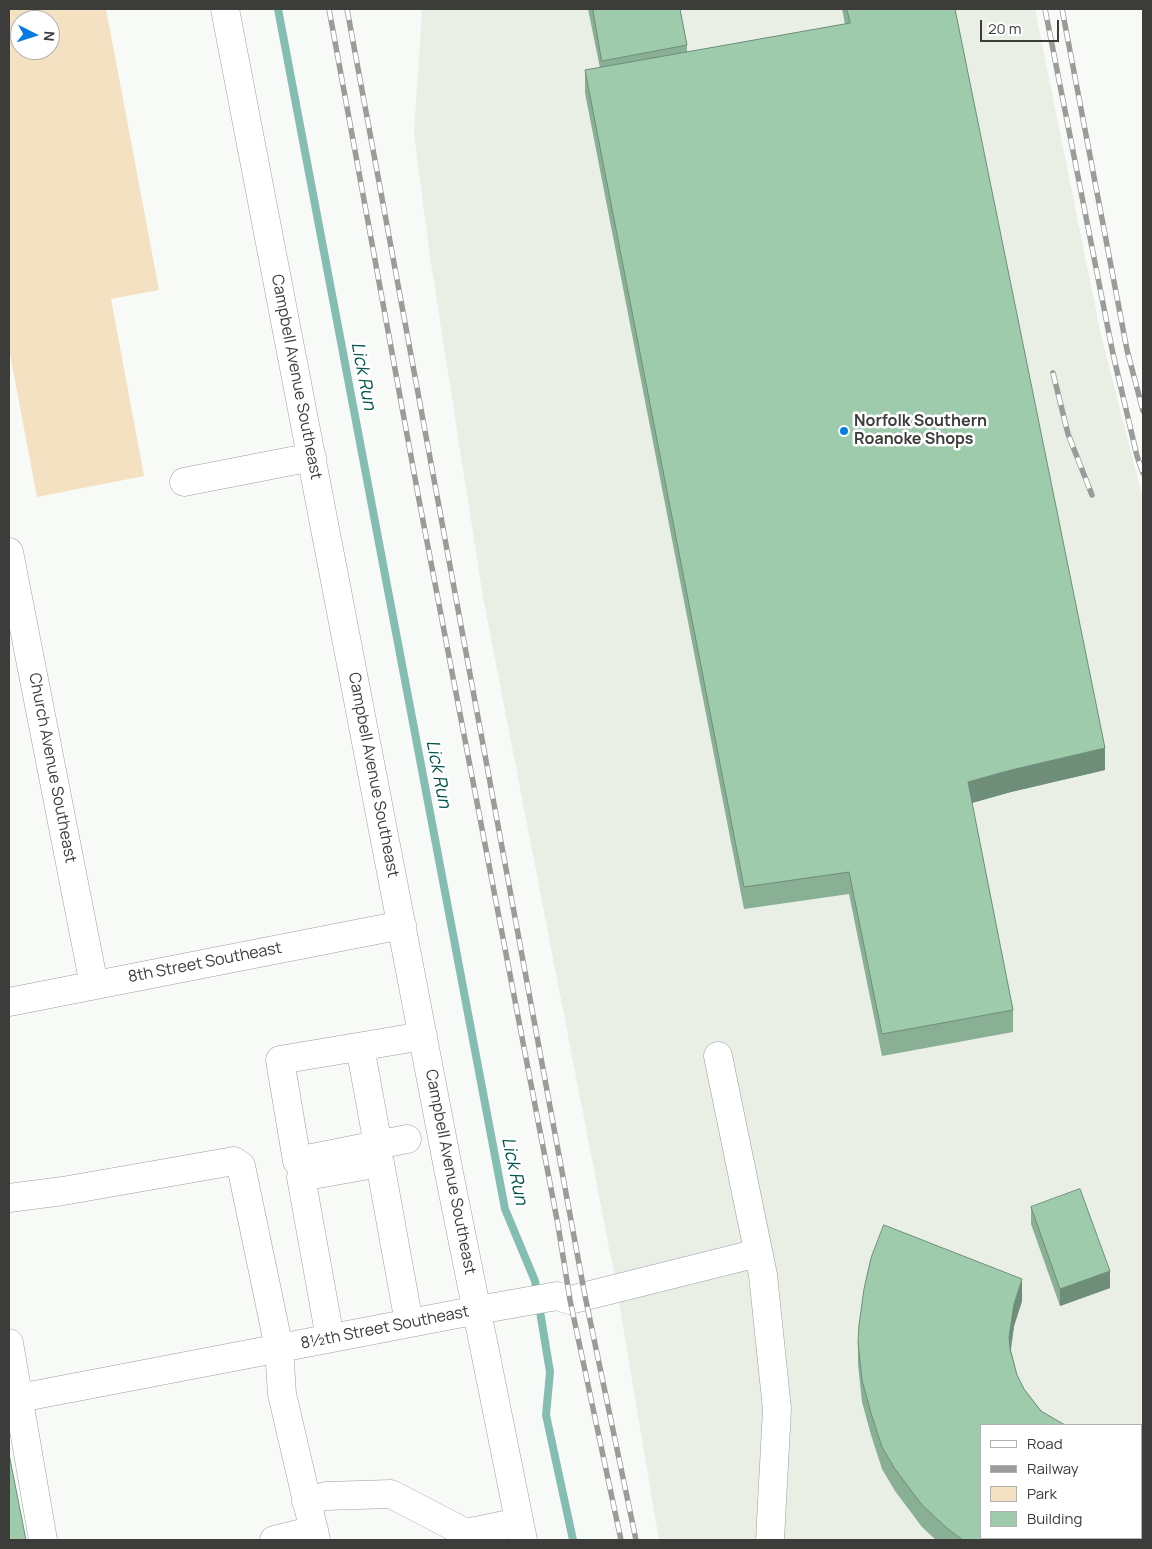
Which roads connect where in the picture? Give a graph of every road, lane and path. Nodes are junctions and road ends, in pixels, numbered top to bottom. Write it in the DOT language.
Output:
graph roads {
  1 [pos="225,9"];
  2 [pos="312,457"];
  3 [pos="184,482"];
  4 [pos="9,552"];
  5 [pos="402,925"];
  6 [pos="94,985"];
  7 [pos="9,1002"];
  8 [pos="423,1036"];
  9 [pos="360,1047"];
  10 [pos="718,1056"];
  11 [pos="407,1140"];
  12 [pos="378,1145"];
  13 [pos="9,1198"];
  14 [pos="758,1253"];
  15 [pos="478,1310"];
  16 [pos="409,1323"];
  17 [pos="330,1338"];
  18 [pos="9,1343"];
  19 [pos="279,1348"];
  20 [pos="14,1399"];
  21 [pos="306,1501"];
  22 [pos="521,1531"];
  23 [pos="315,1535"];
  24 [pos="43,1540"];
  25 [pos="274,1540"];
  26 [pos="770,1540"];
  1 -- 2 [label="street, Campbell Avenue Southeast"];
  2 -- 3 [label="street"];
  2 -- 5 [label="street, Campbell Avenue Southeast"];
  4 -- 6 [label="street, Church Avenue Southeast"];
  5 -- 6 [label="street, 8th Street Southeast"];
  5 -- 8 [label="street, Campbell Avenue Southeast"];
  6 -- 7 [label="street, 8th Street Southeast"];
  8 -- 9 [label="street"];
  8 -- 15 [label="street, Campbell Avenue Southeast"];
  9 -- 12 [label="street"];
  9 -- 12 [label="street"];
  10 -- 14 [label="street"];
  11 -- 12 [label="street"];
  13 -- 19 [label="street"];
  14 -- 15 [label="street, 8½th Street Southeast"];
  14 -- 26 [label="street"];
  15 -- 16 [label="street, 8½th Street Southeast"];
  15 -- 22 [label="street, Campbell Avenue Southeast"];
  16 -- 17 [label="street, 8½th Street Southeast"];
  16 -- 17 [label="street"];
  17 -- 19 [label="street, 8½th Street Southeast"];
  18 -- 20 [label="street"];
  19 -- 20 [label="street, 8½th Street Southeast"];
  19 -- 21 [label="street"];
  20 -- 24 [label="street"];
  21 -- 22 [label="street"];
  21 -- 23 [label="street"];
  23 -- 25 [label="street"];
}
